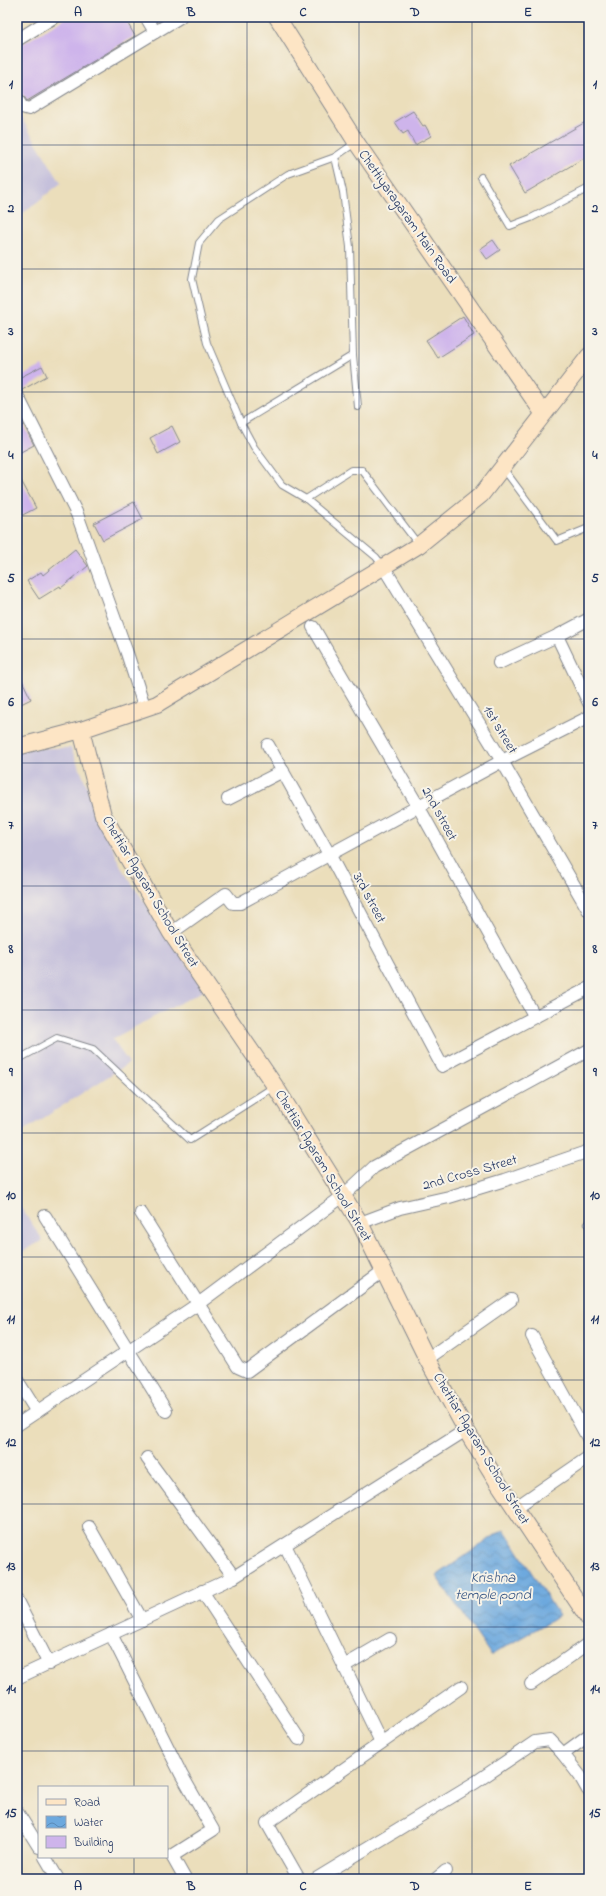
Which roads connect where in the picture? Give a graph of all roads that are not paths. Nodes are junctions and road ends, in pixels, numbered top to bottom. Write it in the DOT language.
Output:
graph roads {
  1 [pos="54,17"];
  2 [pos="146,17"];
  3 [pos="180,17"];
  4 [pos="277,17"];
  5 [pos="155,32"];
  6 [pos="17,40"];
  7 [pos="17,99"];
  8 [pos="356,142"];
  9 [pos="335,157"];
  10 [pos="481,177"];
  11 [pos="589,188"];
  12 [pos="353,355"];
  13 [pos="589,356"];
  14 [pos="17,396"];
  15 [pos="358,407"];
  16 [pos="543,413"];
  17 [pos="241,423"];
  18 [pos="503,468"];
  19 [pos="306,499"];
  20 [pos="586,529"];
  21 [pos="419,545"];
  22 [pos="383,566"];
  23 [pos="589,618"];
  24 [pos="313,627"];
  25 [pos="557,636"];
  26 [pos="499,663"];
  27 [pos="589,703"];
  28 [pos="145,709"];
  29 [pos="589,716"];
  30 [pos="81,730"];
  31 [pos="268,745"];
  32 [pos="17,747"];
  33 [pos="502,761"];
  34 [pos="283,771"];
  35 [pos="228,799"];
  36 [pos="418,806"];
  37 [pos="329,854"];
  38 [pos="589,911"];
  39 [pos="171,933"];
  40 [pos="589,988"];
  41 [pos="535,1017"];
  42 [pos="589,1050"];
  43 [pos="17,1060"];
  44 [pos="275,1086"];
  45 [pos="589,1151"];
  46 [pos="343,1196"];
  47 [pos="141,1214"];
  48 [pos="45,1216"];
  49 [pos="360,1223"];
  50 [pos="383,1271"];
  51 [pos="511,1300"];
  52 [pos="198,1304"];
  53 [pos="532,1336"];
  54 [pos="128,1351"];
  55 [pos="427,1359"];
  56 [pos="17,1380"];
  57 [pos="166,1411"];
  58 [pos="37,1412"];
  59 [pos="17,1425"];
  60 [pos="466,1430"];
  61 [pos="589,1440"];
  62 [pos="589,1457"];
  63 [pos="147,1458"];
  64 [pos="515,1508"];
  65 [pos="89,1527"];
  66 [pos="285,1545"];
  67 [pos="234,1577"];
  68 [pos="202,1592"];
  69 [pos="17,1601"];
  70 [pos="589,1619"];
  71 [pos="142,1620"];
  72 [pos="111,1634"];
  73 [pos="390,1639"];
  74 [pos="589,1643"];
  75 [pos="48,1664"];
  76 [pos="344,1666"];
  77 [pos="17,1678"];
  78 [pos="532,1684"];
  79 [pos="462,1687"];
  80 [pos="589,1735"];
  81 [pos="299,1739"];
  82 [pos="381,1742"];
  83 [pos="563,1754"];
  84 [pos="588,1790"];
  85 [pos="17,1812"];
  86 [pos="38,1845"];
  87 [pos="46,1858"];
  88 [pos="446,1871"];
  89 [pos="58,1879"];
  90 [pos="185,1879"];
  91 [pos="299,1879"];
  92 [pos="316,1879"];
  93 [pos="436,1879"];
  1 -- 6 [label="street"];
  2 -- 5 [label="street"];
  3 -- 5 [label="street"];
  4 -- 8 [label="street, Chettiyaragaram Main Road"];
  5 -- 7 [label="street"];
  8 -- 9 [label="lane"];
  8 -- 16 [label="street, Chettiyaragaram Main Road"];
  9 -- 12 [label="lane"];
  9 -- 17 [label="lane"];
  10 -- 11 [label="lane"];
  12 -- 15 [label="lane"];
  12 -- 17 [label="lane"];
  13 -- 16 [label="street"];
  14 -- 28 [label="street"];
  16 -- 18 [label="street"];
  17 -- 19 [label="lane"];
  18 -- 20 [label="lane"];
  18 -- 21 [label="street"];
  19 -- 21 [label="lane"];
  19 -- 22 [label="lane"];
  21 -- 22 [label="street"];
  22 -- 28 [label="street"];
  22 -- 33 [label="street, 1st street"];
  23 -- 25 [label="street"];
  24 -- 36 [label="street, 2nd street"];
  25 -- 26 [label="street"];
  25 -- 27 [label="street"];
  28 -- 30 [label="street"];
  29 -- 33 [label="street"];
  30 -- 32 [label="street"];
  30 -- 39 [label="street, Chettiar Agaram School Street"];
  31 -- 34 [label="street, 3rd street"];
  33 -- 36 [label="street"];
  33 -- 38 [label="street, 1st street"];
  34 -- 35 [label="street"];
  34 -- 37 [label="street, 3rd street"];
  36 -- 37 [label="street"];
  36 -- 41 [label="street, 2nd street"];
  37 -- 39 [label="street"];
  37 -- 41 [label="street, 3rd street"];
  39 -- 44 [label="street, Chettiar Agaram School Street"];
  40 -- 41 [label="street"];
  42 -- 46 [label="street"];
  43 -- 44 [label="lane"];
  44 -- 46 [label="street, Chettiar Agaram School Street"];
  45 -- 49 [label="street, 2nd Cross Street"];
  46 -- 49 [label="street, Chettiar Agaram School Street"];
  46 -- 52 [label="street"];
  47 -- 52 [label="street"];
  48 -- 54 [label="street"];
  49 -- 50 [label="street, Chettiar Agaram School Street"];
  50 -- 52 [label="street"];
  50 -- 55 [label="street, Chettiar Agaram School Street"];
  51 -- 55 [label="street"];
  52 -- 54 [label="street"];
  53 -- 61 [label="street"];
  54 -- 57 [label="street"];
  54 -- 58 [label="street"];
  55 -- 60 [label="street, Chettiar Agaram School Street"];
  56 -- 58 [label="street"];
  58 -- 59 [label="street"];
  60 -- 64 [label="street, Chettiar Agaram School Street"];
  60 -- 66 [label="street"];
  62 -- 64 [label="street"];
  63 -- 67 [label="street"];
  64 -- 70 [label="street, Chettiar Agaram School Street"];
  65 -- 71 [label="street"];
  66 -- 67 [label="street"];
  66 -- 76 [label="street"];
  67 -- 68 [label="street"];
  68 -- 71 [label="street"];
  68 -- 81 [label="street"];
  69 -- 75 [label="street"];
  71 -- 72 [label="street"];
  72 -- 75 [label="street"];
  72 -- 90 [label="street"];
  73 -- 76 [label="street"];
  74 -- 78 [label="street"];
  75 -- 77 [label="street"];
  76 -- 82 [label="street"];
  79 -- 82 [label="street"];
  80 -- 83 [label="street"];
  82 -- 91 [label="street"];
  83 -- 84 [label="street"];
  83 -- 92 [label="street"];
  85 -- 86 [label="street"];
  87 -- 89 [label="street"];
  88 -- 93 [label="street"];
}
